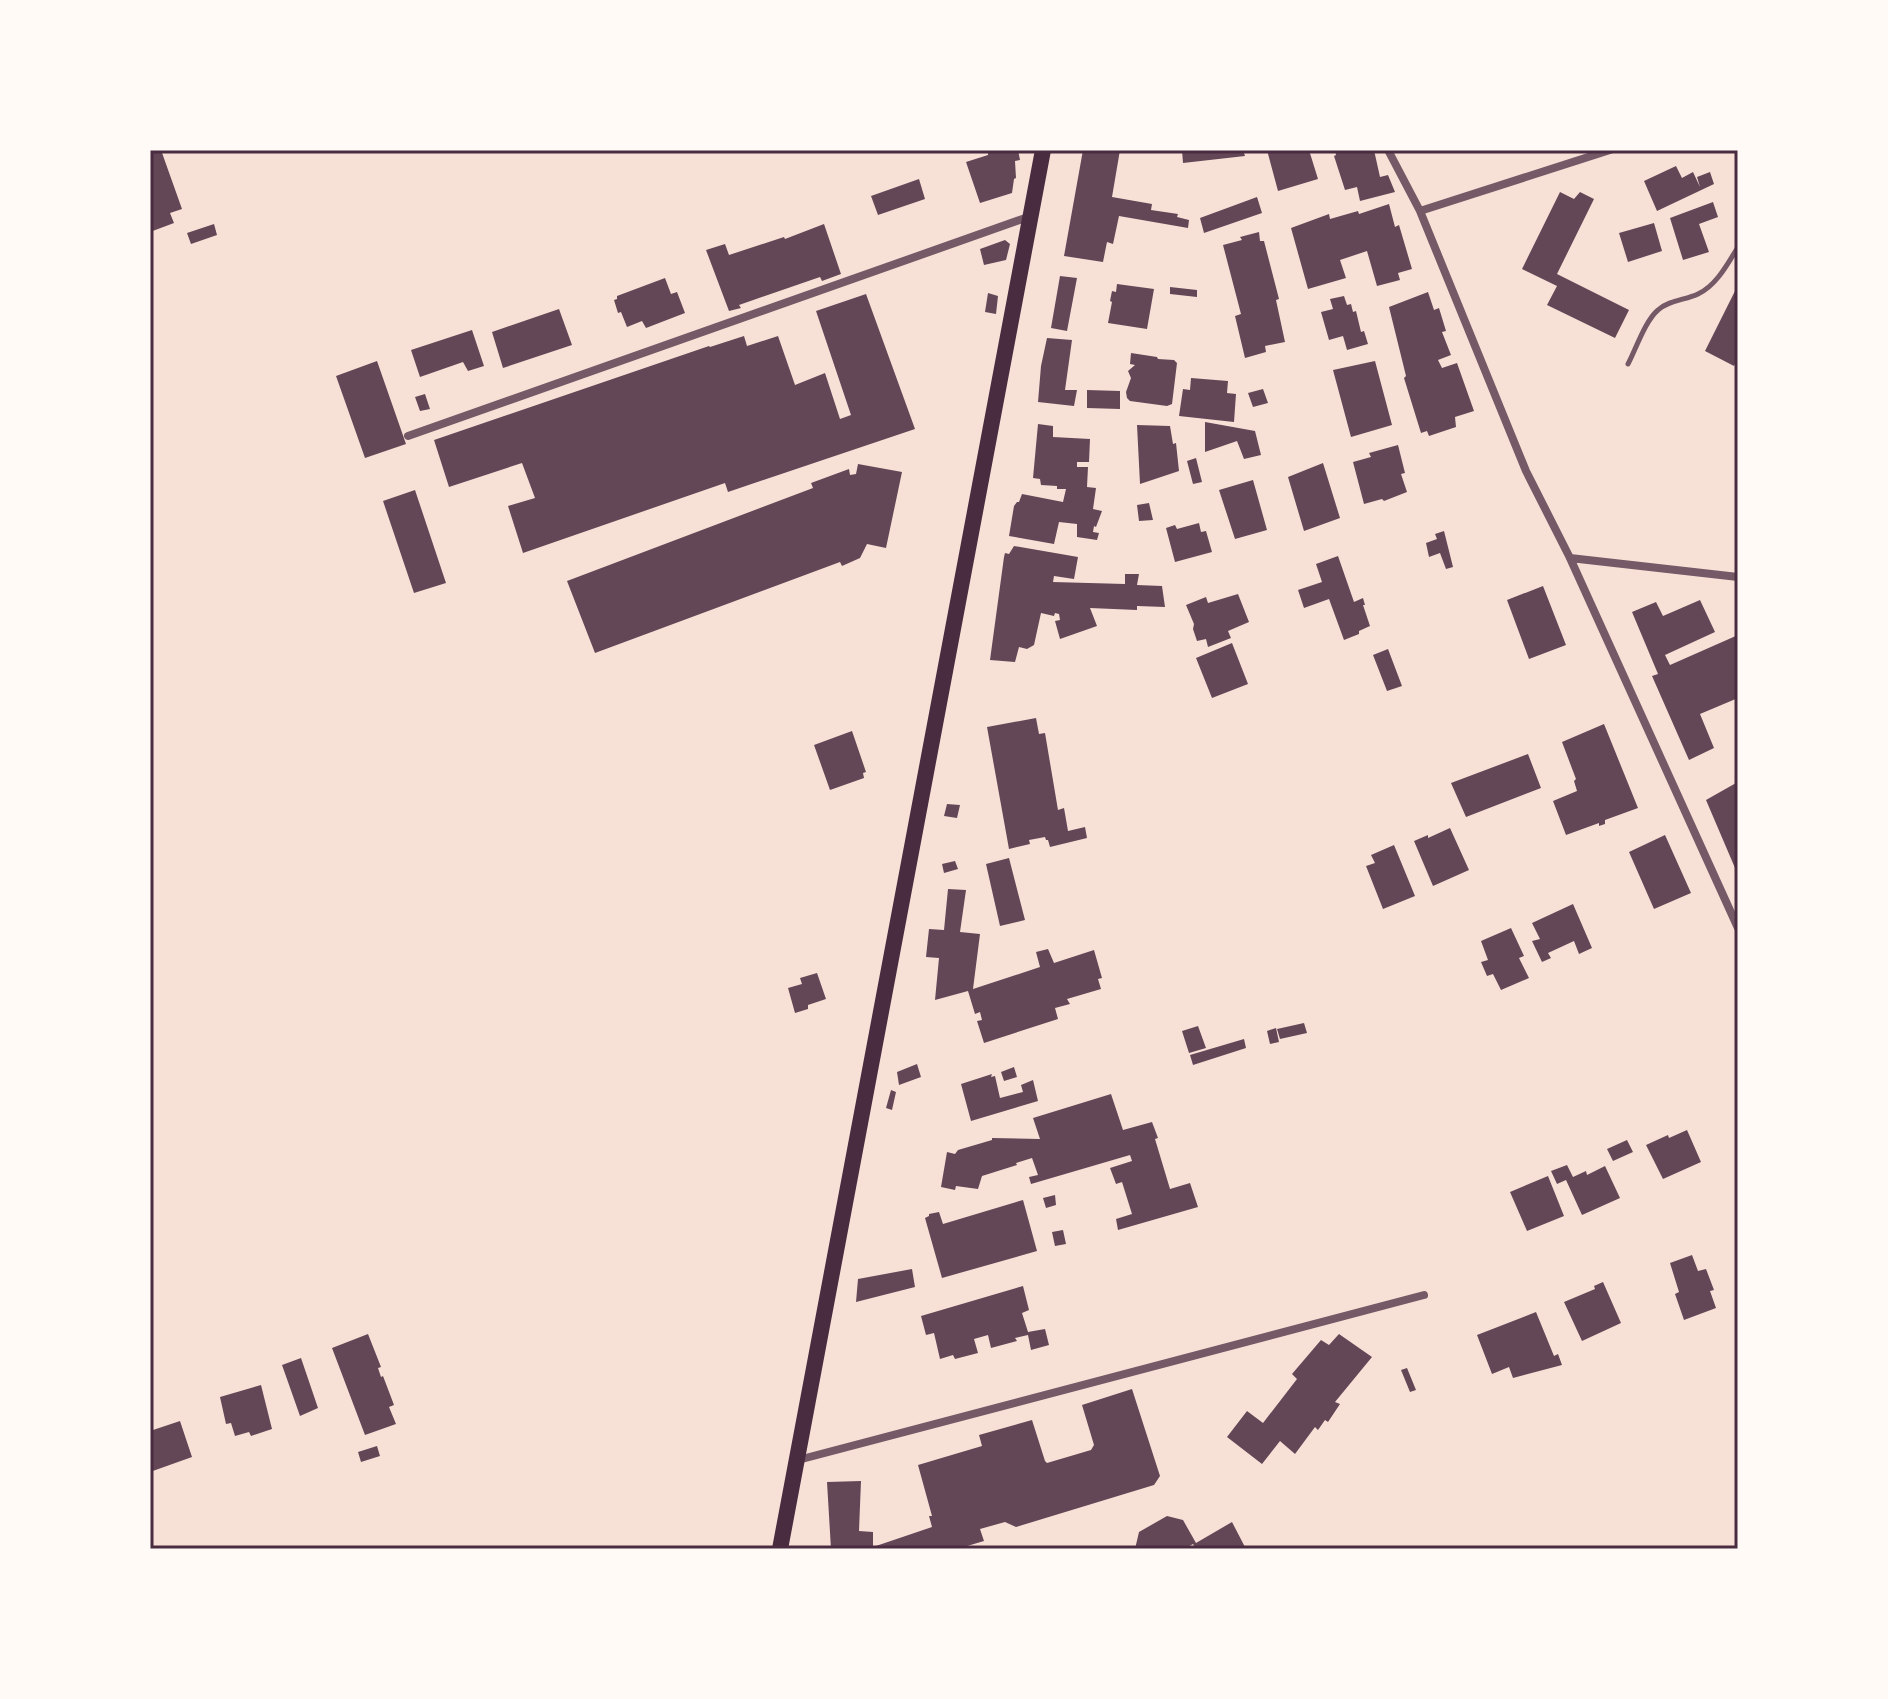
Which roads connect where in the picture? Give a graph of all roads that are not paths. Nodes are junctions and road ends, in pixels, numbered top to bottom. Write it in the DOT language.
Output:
graph roads {
  1 [pos="1043,150"];
  2 [pos="1388,150"];
  3 [pos="1610,150"];
  4 [pos="1420,211"];
  5 [pos="1032,216"];
  6 [pos="1738,247"];
  7 [pos="1628,364"];
  8 [pos="408,436"];
  9 [pos="1570,558"];
  10 [pos="1738,577"];
  11 [pos="1738,928"];
  12 [pos="1424,1295"];
  13 [pos="797,1460"];
  14 [pos="780,1549"];
  1 -- 5 [label="main road"];
  2 -- 4 [label="street"];
  3 -- 4 [label="street"];
  4 -- 9 [label="street"];
  5 -- 8 [label="street"];
  5 -- 13 [label="main road"];
  6 -- 7 [label="lane"];
  9 -- 10 [label="street"];
  9 -- 11 [label="street"];
  12 -- 13 [label="street"];
  13 -- 14 [label="main road"];
}
